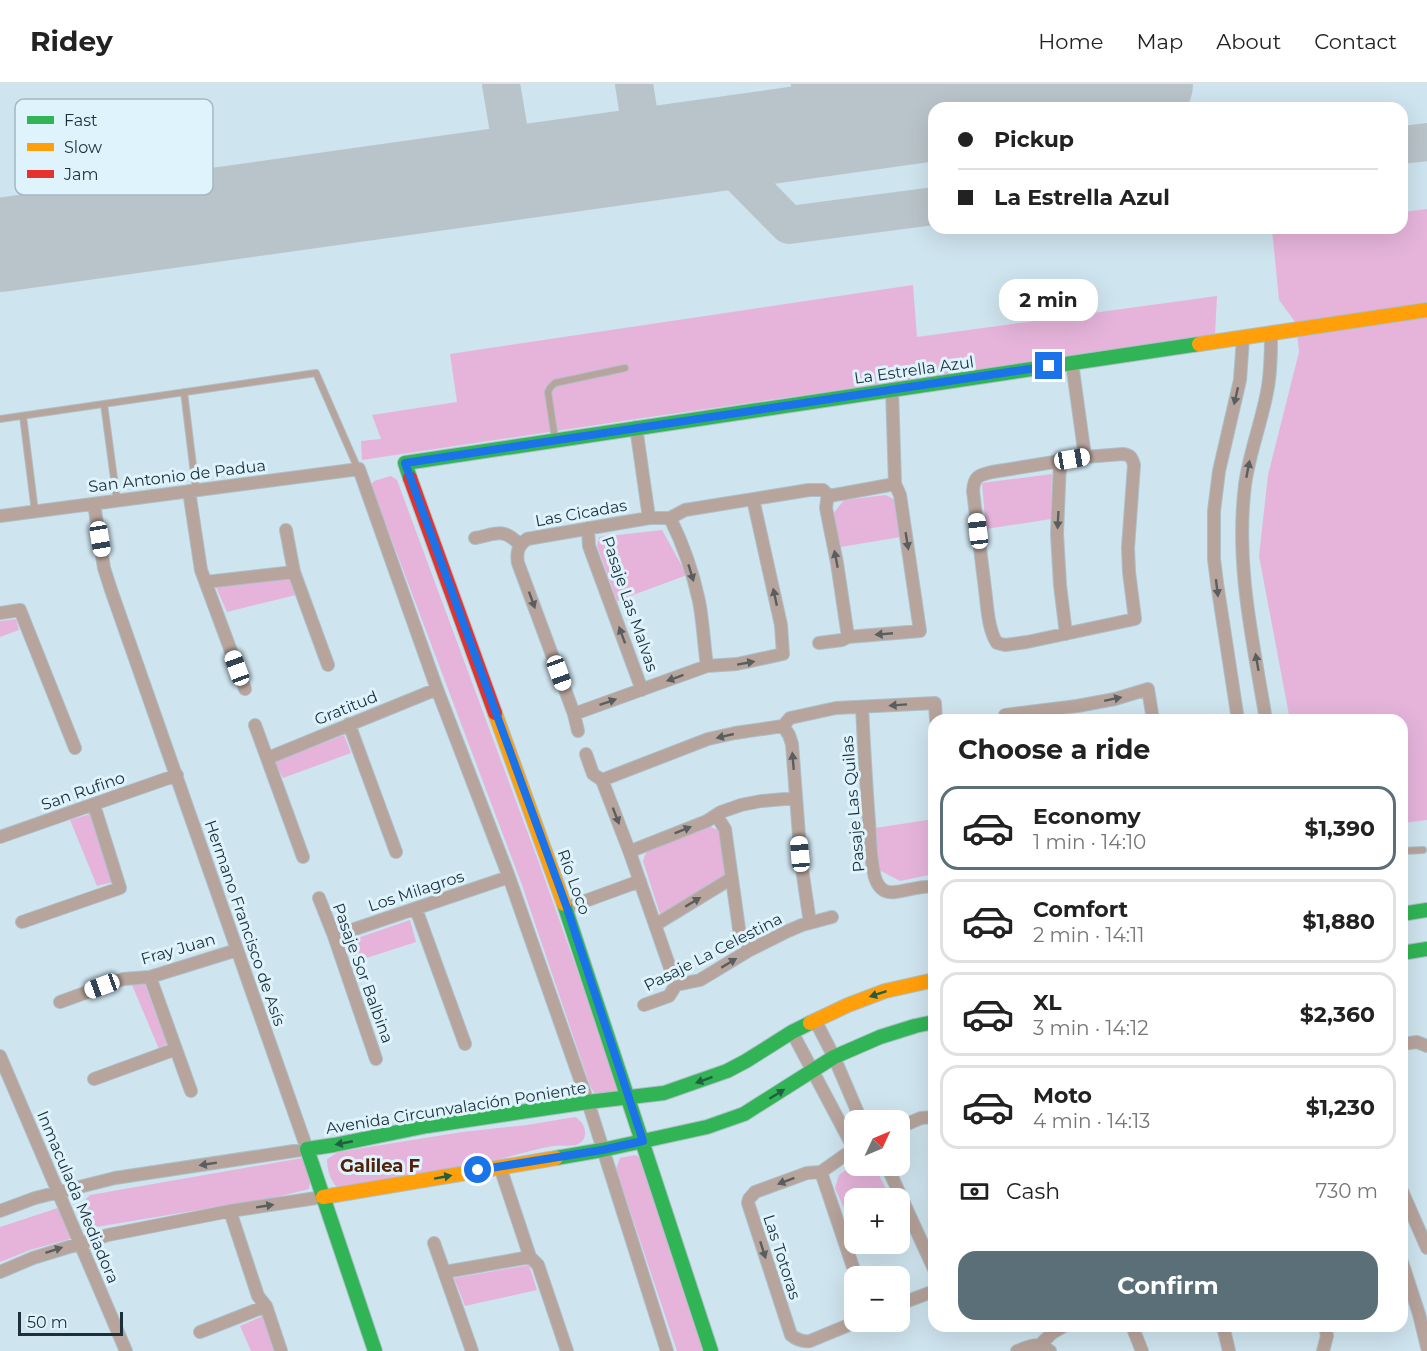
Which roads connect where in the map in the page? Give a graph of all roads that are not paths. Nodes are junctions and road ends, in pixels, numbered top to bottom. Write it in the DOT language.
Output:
graph roads {
  1 [pos="1427,310"];
  2 [pos="1271,333"];
  3 [pos="1243,338"];
  4 [pos="1072,363"];
  5 [pos="625,368"];
  6 [pos="892,389"];
  7 [pos="184,392"];
  8 [pos="104,404"];
  9 [pos="23,416"];
  10 [pos="0,419"];
  11 [pos="636,427"];
  12 [pos="556,440"];
  13 [pos="1085,457"];
  14 [pos="1060,461"];
  15 [pos="405,463"];
  16 [pos="359,470"];
  17 [pos="895,484"];
  18 [pos="193,491"];
  19 [pos="830,496"];
  20 [pos="753,499"];
  21 [pos="117,501"];
  22 [pos="94,504"];
  23 [pos="34,512"];
  24 [pos="0,516"];
  25 [pos="649,518"];
  26 [pos="670,518"];
  27 [pos="588,528"];
  28 [pos="286,530"];
  29 [pos="475,538"];
  30 [pos="520,545"];
  31 [pos="294,572"];
  32 [pos="206,582"];
  33 [pos="0,613"];
  34 [pos="1066,634"];
  35 [pos="848,637"];
  36 [pos="819,643"];
  37 [pos="328,665"];
  38 [pos="707,666"];
  39 [pos="245,689"];
  40 [pos="437,689"];
  41 [pos="642,690"];
  42 [pos="1077,706"];
  43 [pos="862,707"];
  44 [pos="574,714"];
  45 [pos="936,714"];
  46 [pos="1013,714"];
  47 [pos="1078,714"];
  48 [pos="1152,714"];
  49 [pos="1237,714"];
  50 [pos="1265,714"];
  51 [pos="350,724"];
  52 [pos="255,725"];
  53 [pos="783,726"];
  54 [pos="578,731"];
  55 [pos="75,748"];
  56 [pos="586,754"];
  57 [pos="268,758"];
  58 [pos="177,775"];
  59 [pos="602,780"];
  60 [pos="796,798"];
  61 [pos="94,805"];
  62 [pos="716,815"];
  63 [pos="0,837"];
  64 [pos="1423,850"];
  65 [pos="1408,851"];
  66 [pos="396,852"];
  67 [pos="630,853"];
  68 [pos="303,857"];
  69 [pos="509,878"];
  70 [pos="732,879"];
  71 [pos="640,882"];
  72 [pos="928,886"];
  73 [pos="319,898"];
  74 [pos="567,908"];
  75 [pos="416,909"];
  76 [pos="1427,910"];
  77 [pos="1408,913"];
  78 [pos="832,917"];
  79 [pos="22,922"];
  80 [pos="810,923"];
  81 [pos="655,925"];
  82 [pos="334,936"];
  83 [pos="1427,949"];
  84 [pos="237,950"];
  85 [pos="748,951"];
  86 [pos="1408,952"];
  87 [pos="150,977"];
  88 [pos="928,981"];
  89 [pos="676,985"];
  90 [pos="60,1002"];
  91 [pos="644,1005"];
  92 [pos="816,1020"];
  93 [pos="928,1023"];
  94 [pos="792,1032"];
  95 [pos="1408,1043"];
  96 [pos="465,1044"];
  97 [pos="1427,1046"];
  98 [pos="176,1049"];
  99 [pos="0,1056"];
  100 [pos="834,1057"];
  101 [pos="376,1059"];
  102 [pos="813,1071"];
  103 [pos="94,1079"];
  104 [pos="191,1090"];
  105 [pos="628,1097"];
  106 [pos="588,1102"];
  107 [pos="857,1110"];
  108 [pos="928,1117"];
  109 [pos="910,1123"];
  110 [pos="844,1130"];
  111 [pos="643,1141"];
  112 [pos="307,1149"];
  113 [pos="602,1150"];
  114 [pos="844,1156"];
  115 [pos="500,1167"];
  116 [pos="821,1172"];
  117 [pos="892,1176"];
  118 [pos="58,1191"];
  119 [pos="323,1197"];
  120 [pos="1408,1205"];
  121 [pos="0,1211"];
  122 [pos="230,1211"];
  123 [pos="434,1243"];
  124 [pos="80,1244"];
  125 [pos="1427,1248"];
  126 [pos="928,1256"];
  127 [pos="530,1257"];
  128 [pos="853,1266"];
  129 [pos="0,1272"];
  130 [pos="445,1272"];
  131 [pos="1408,1279"];
  132 [pos="928,1293"];
  133 [pos="910,1300"];
  134 [pos="266,1306"];
  135 [pos="844,1327"];
  136 [pos="200,1332"];
  137 [pos="1054,1332"];
  138 [pos="1134,1332"];
  139 [pos="1224,1332"];
  140 [pos="1326,1332"];
  141 [pos="1427,1347"];
  142 [pos="1045,1348"];
  143 [pos="126,1351"];
  144 [pos="281,1351"];
  145 [pos="375,1351"];
  146 [pos="472,1351"];
  147 [pos="567,1351"];
  148 [pos="667,1351"];
  149 [pos="711,1351"];
  150 [pos="1017,1351"];
  151 [pos="1142,1351"];
  152 [pos="1229,1351"];
  153 [pos="1323,1351"];
  1 -- 2 [label="street, La Estrella Azul"];
  2 -- 3 [label="street, La Estrella Azul"];
  50 -- 2 [label="street, one-way"];
  3 -- 4 [label="street, La Estrella Azul"];
  3 -- 49 [label="street, one-way"];
  4 -- 6 [label="street, La Estrella Azul"];
  4 -- 13 [label="street"];
  5 -- 12 [label="lane"];
  6 -- 11 [label="street, La Estrella Azul"];
  6 -- 17 [label="street"];
  7 -- 8 [label="lane"];
  7 -- 16 [label="lane"];
  7 -- 18 [label="lane"];
  8 -- 9 [label="lane"];
  8 -- 21 [label="lane"];
  9 -- 10 [label="lane"];
  9 -- 23 [label="lane"];
  11 -- 12 [label="street, La Estrella Azul"];
  11 -- 25 [label="street, Las Cicadas"];
  12 -- 15 [label="street, La Estrella Azul"];
  13 -- 14 [label="street"];
  13 -- 34 [label="street"];
  14 -- 34 [label="street, one-way"];
  14 -- 34 [label="street"];
  15 -- 74 [label="street, Río Loco"];
  16 -- 18 [label="street, San Antonio de Padua"];
  16 -- 40 [label="street"];
  17 -- 19 [label="street"];
  17 -- 35 [label="street, one-way"];
  18 -- 21 [label="street, San Antonio de Padua"];
  18 -- 32 [label="street"];
  19 -- 20 [label="street, Las Cicadas"];
  35 -- 19 [label="street, one-way"];
  20 -- 26 [label="street, Las Cicadas"];
  38 -- 20 [label="street, one-way"];
  21 -- 22 [label="street, San Antonio de Padua"];
  22 -- 23 [label="street, San Antonio de Padua"];
  22 -- 58 [label="street, Hermano Francisco de Asís"];
  23 -- 24 [label="street, San Antonio de Padua"];
  25 -- 26 [label="street, Las Cicadas"];
  25 -- 27 [label="street, Las Cicadas"];
  26 -- 38 [label="street, one-way"];
  27 -- 30 [label="street, Las Cicadas"];
  41 -- 27 [label="street, Pasaje Las Malvas, one-way"];
  28 -- 31 [label="street"];
  29 -- 30 [label="street"];
  30 -- 44 [label="street, one-way"];
  31 -- 32 [label="street"];
  31 -- 37 [label="street"];
  32 -- 39 [label="street"];
  33 -- 55 [label="street"];
  35 -- 36 [label="street"];
  38 -- 41 [label="street, one-way"];
  40 -- 51 [label="street, Gratitud"];
  40 -- 69 [label="street"];
  44 -- 41 [label="street, one-way"];
  42 -- 46 [label="street"];
  42 -- 47 [label="street"];
  42 -- 48 [label="street, one-way"];
  45 -- 43 [label="street, one-way"];
  43 -- 53 [label="street"];
  43 -- 72 [label="street, Pasaje Las Quilas"];
  44 -- 54 [label="street"];
  51 -- 57 [label="street, Gratitud"];
  51 -- 66 [label="street"];
  52 -- 57 [label="street"];
  53 -- 59 [label="street, one-way"];
  60 -- 53 [label="street, one-way"];
  56 -- 59 [label="street"];
  57 -- 68 [label="street"];
  58 -- 61 [label="street, San Rufino"];
  58 -- 84 [label="street, Hermano Francisco de Asís"];
  59 -- 67 [label="street, one-way"];
  60 -- 62 [label="street"];
  60 -- 80 [label="street"];
  61 -- 63 [label="street, San Rufino"];
  61 -- 79 [label="street"];
  67 -- 62 [label="street, one-way"];
  62 -- 70 [label="street"];
  64 -- 65 [label="lane"];
  67 -- 71 [label="street"];
  69 -- 75 [label="street, Los Milagros"];
  69 -- 106 [label="street"];
  81 -- 70 [label="street, one-way"];
  70 -- 85 [label="street"];
  71 -- 74 [label="street"];
  71 -- 81 [label="street"];
  73 -- 82 [label="street, Pasaje Sor Balbina"];
  74 -- 105 [label="street, Río Loco"];
  75 -- 82 [label="street, Los Milagros"];
  75 -- 96 [label="street"];
  76 -- 77 [label="street"];
  78 -- 80 [label="street, Pasaje La Celestina"];
  80 -- 85 [label="street, Pasaje La Celestina"];
  81 -- 89 [label="street"];
  82 -- 101 [label="street, Pasaje Sor Balbina"];
  83 -- 86 [label="street"];
  84 -- 87 [label="street, Fray Juan"];
  84 -- 112 [label="street, Hermano Francisco de Asís"];
  89 -- 85 [label="street, Pasaje La Celestina, one-way"];
  87 -- 90 [label="street, Fray Juan"];
  87 -- 98 [label="street"];
  88 -- 92 [label="street, Avenida Circunvalación Poniente, one-way"];
  89 -- 91 [label="street, Pasaje La Celestina"];
  92 -- 94 [label="street, Avenida Circunvalación Poniente"];
  92 -- 100 [label="street"];
  93 -- 100 [label="street"];
  94 -- 102 [label="street, Las Totoras"];
  94 -- 105 [label="street, Avenida Circunvalación Poniente, one-way"];
  95 -- 97 [label="street"];
  98 -- 103 [label="street"];
  98 -- 104 [label="street"];
  99 -- 118 [label="street, Inmaculada Mediadora"];
  100 -- 102 [label="street"];
  100 -- 107 [label="street"];
  102 -- 110 [label="street, Las Totoras"];
  111 -- 102 [label="street, one-way"];
  105 -- 106 [label="street, Avenida Circunvalación Poniente"];
  105 -- 111 [label="street, Río Loco"];
  106 -- 112 [label="street, Avenida Circunvalación Poniente, one-way"];
  106 -- 113 [label="street"];
  108 -- 109 [label="street"];
  111 -- 113 [label="street"];
  111 -- 149 [label="street, Río Loco"];
  112 -- 118 [label="street, Avenida Circunvalación Poniente, one-way"];
  112 -- 119 [label="street, Hermano Francisco de Asís"];
  113 -- 115 [label="street"];
  113 -- 148 [label="street"];
  114 -- 116 [label="street, Las Totoras"];
  119 -- 115 [label="street, one-way"];
  115 -- 127 [label="street"];
  116 -- 128 [label="street"];
  116 -- 135 [label="street, Las Totoras, one-way"];
  117 -- 126 [label="street"];
  118 -- 121 [label="street, Avenida Circunvalación Poniente"];
  118 -- 124 [label="street, Inmaculada Mediadora"];
  122 -- 119 [label="street, one-way"];
  119 -- 145 [label="street, Hermano Francisco de Asís"];
  120 -- 125 [label="street"];
  122 -- 124 [label="street"];
  122 -- 134 [label="street"];
  123 -- 130 [label="street"];
  129 -- 124 [label="street, one-way"];
  124 -- 143 [label="street, Inmaculada Mediadora"];
  127 -- 130 [label="street"];
  127 -- 147 [label="street"];
  130 -- 146 [label="street"];
  131 -- 141 [label="street"];
  132 -- 133 [label="street"];
  134 -- 136 [label="street"];
  134 -- 144 [label="street"];
  137 -- 142 [label="street"];
  138 -- 151 [label="street"];
  139 -- 152 [label="street"];
  140 -- 153 [label="street"];
  142 -- 150 [label="street"];
}
